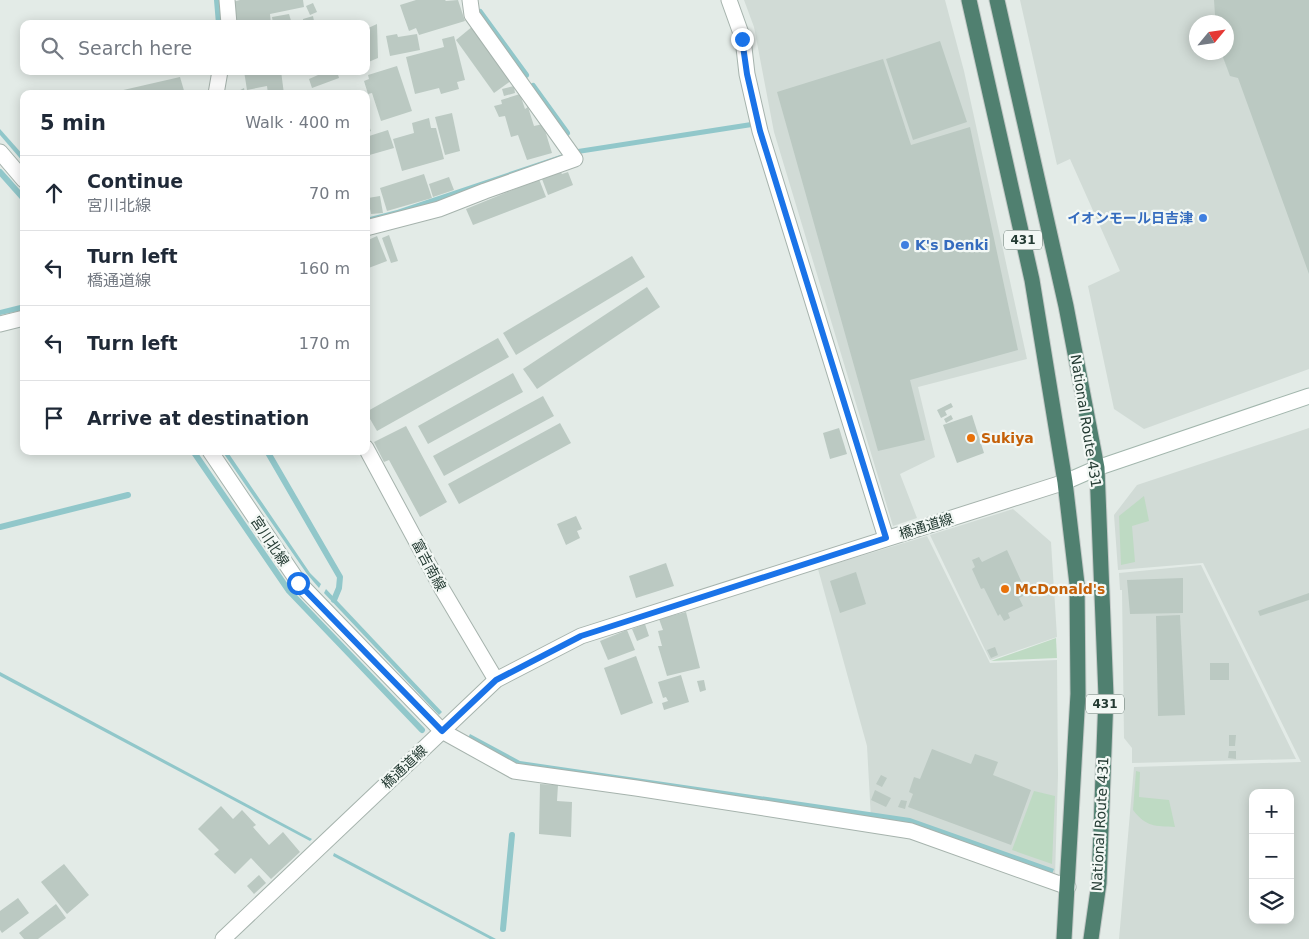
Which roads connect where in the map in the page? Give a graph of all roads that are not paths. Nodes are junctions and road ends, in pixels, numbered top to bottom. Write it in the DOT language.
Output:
graph roads {
  1 [pos="227,0"];
  2 [pos="470,0"];
  3 [pos="729,0"];
  4 [pos="969,0"];
  5 [pos="997,0"];
  6 [pos="229,20"];
  7 [pos="219,75"];
  8 [pos="217,90"];
  9 [pos="0,152"];
  10 [pos="20,175"];
  11 [pos="370,227"];
  12 [pos="20,319"];
  13 [pos="0,324"];
  14 [pos="1309,396"];
  15 [pos="213,455"];
  16 [pos="370,455"];
  17 [pos="1097,468"];
  18 [pos="1064,482"];
  19 [pos="886,538"];
  20 [pos="496,680"];
  21 [pos="442,731"];
  22 [pos="1068,887"];
  23 [pos="223,939"];
  24 [pos="1064,939"];
  25 [pos="1092,939"];
  1 -- 6 [label="street"];
  2 -- 11 [label="street"];
  3 -- 19 [label="street"];
  4 -- 18 [label="highway, National Route 431 / 431"];
  5 -- 17 [label="highway, National Route 431 / 431"];
  7 -- 8 [label="street"];
  9 -- 10 [label="street"];
  12 -- 13 [label="street"];
  14 -- 17 [label="street, 橋通道線"];
  15 -- 21 [label="street, 宮川北線"];
  16 -- 20 [label="street, 富吉南線"];
  17 -- 18 [label="street, 橋通道線"];
  17 -- 25 [label="highway, National Route 431 / 431"];
  18 -- 19 [label="street, 橋通道線"];
  18 -- 22 [label="highway, National Route 431 / 431"];
  19 -- 20 [label="street, 橋通道線"];
  20 -- 21 [label="street, 橋通道線"];
  21 -- 22 [label="street, 宮川北線"];
  21 -- 23 [label="street, 橋通道線"];
  22 -- 24 [label="highway, National Route 431 / 431"];
}
